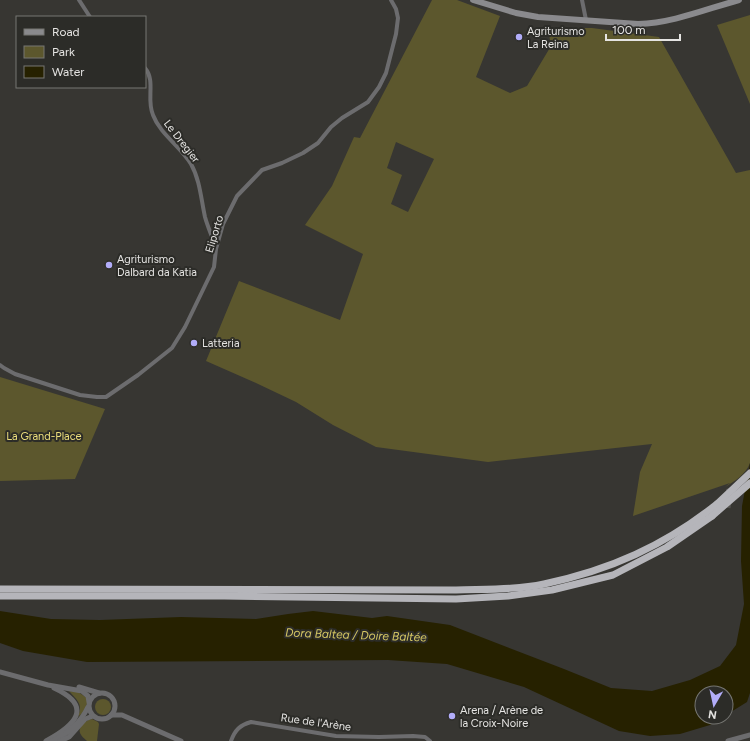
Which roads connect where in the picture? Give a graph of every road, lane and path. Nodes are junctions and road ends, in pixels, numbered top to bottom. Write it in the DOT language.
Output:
graph roads {
  1 [pos="79,0"];
  2 [pos="391,0"];
  3 [pos="473,0"];
  4 [pos="582,0"];
  5 [pos="739,0"];
  6 [pos="89,16"];
  7 [pos="586,20"];
  8 [pos="146,70"];
  9 [pos="216,250"];
  10 [pos="0,365"];
  11 [pos="750,473"];
  12 [pos="750,483"];
  13 [pos="0,589"];
  14 [pos="72,593"];
  15 [pos="0,596"];
  16 [pos="0,672"];
  17 [pos="32,680"];
  18 [pos="48,684"];
  19 [pos="99,693"];
  20 [pos="89,704"];
  21 [pos="115,707"];
  22 [pos="122,715"];
  23 [pos="93,716"];
  24 [pos="111,716"];
  25 [pos="750,735"];
  26 [pos="46,741"];
  27 [pos="52,741"];
  28 [pos="60,741"];
  29 [pos="181,741"];
  30 [pos="231,741"];
  31 [pos="430,741"];
  32 [pos="728,741"];
  1 -- 6 [label="street"];
  2 -- 9 [label="street, Eliporto"];
  3 -- 7 [label="main road"];
  4 -- 7 [label="street"];
  5 -- 7 [label="main road"];
  8 -- 9 [label="street, Le Dregier"];
  9 -- 10 [label="street, Eliporto"];
  11 -- 14 [label="highway, bridge"];
  12 -- 14 [label="highway, bridge"];
  13 -- 14 [label="highway"];
  14 -- 15 [label="highway"];
  16 -- 17 [label="street"];
  17 -- 18 [label="street"];
  17 -- 19 [label="street"];
  18 -- 20 [label="street"];
  18 -- 26 [label="street"];
  19 -- 20 [label="street"];
  19 -- 21 [label="street"];
  20 -- 23 [label="street"];
  20 -- 27 [label="street"];
  21 -- 22 [label="street"];
  21 -- 24 [label="street"];
  22 -- 24 [label="street"];
  22 -- 29 [label="street"];
  23 -- 24 [label="street"];
  23 -- 28 [label="street"];
  25 -- 32 [label="street"];
  30 -- 31 [label="street, Rue de l'Arène"];
}
